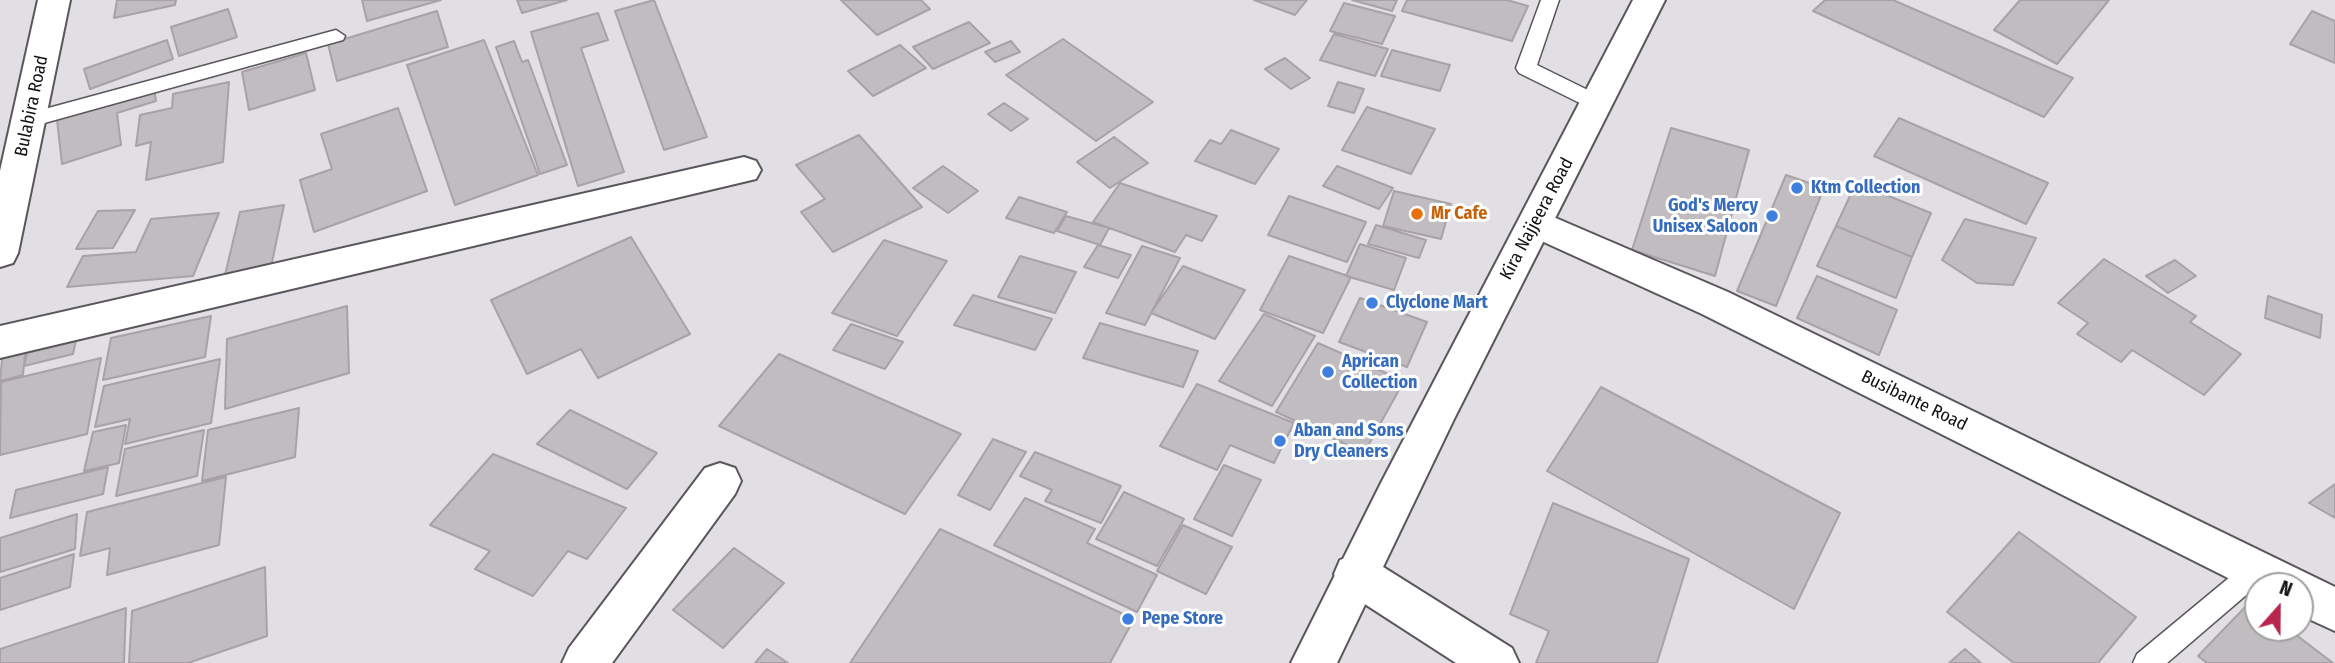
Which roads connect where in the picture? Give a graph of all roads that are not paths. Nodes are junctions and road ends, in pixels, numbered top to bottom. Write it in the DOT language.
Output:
graph roads {
  1 [pos="54,0"];
  2 [pos="1550,0"];
  3 [pos="1649,0"];
  4 [pos="336,36"];
  5 [pos="1597,103"];
  6 [pos="30,120"];
  7 [pos="11,161"];
  8 [pos="744,170"];
  9 [pos="1536,223"];
  10 [pos="0,253"];
  11 [pos="0,342"];
  12 [pos="720,481"];
  13 [pos="2260,572"];
  14 [pos="1356,574"];
  15 [pos="2244,597"];
  16 [pos="2314,599"];
  17 [pos="2335,610"];
  18 [pos="585,663"];
  19 [pos="1314,663"];
  20 [pos="1496,663"];
  21 [pos="2147,663"];
  1 -- 6 [label="street, Bulabira Road"];
  2 -- 5 [label="lane"];
  3 -- 5 [label="street, Kira Najjeera Road"];
  4 -- 6 [label="lane"];
  5 -- 9 [label="street, Kira Najjeera Road"];
  6 -- 7 [label="street, Bulabira Road"];
  7 -- 10 [label="street, Bulabira Road"];
  8 -- 11 [label="street"];
  9 -- 13 [label="street, Busibante Road"];
  9 -- 14 [label="street, Kira Najjeera Road"];
  12 -- 18 [label="street"];
  14 -- 19 [label="street, Kira Najjeera Road"];
  14 -- 20 [label="street"];
  15 -- 21 [label="lane"];
  16 -- 17 [label="street"];
}
